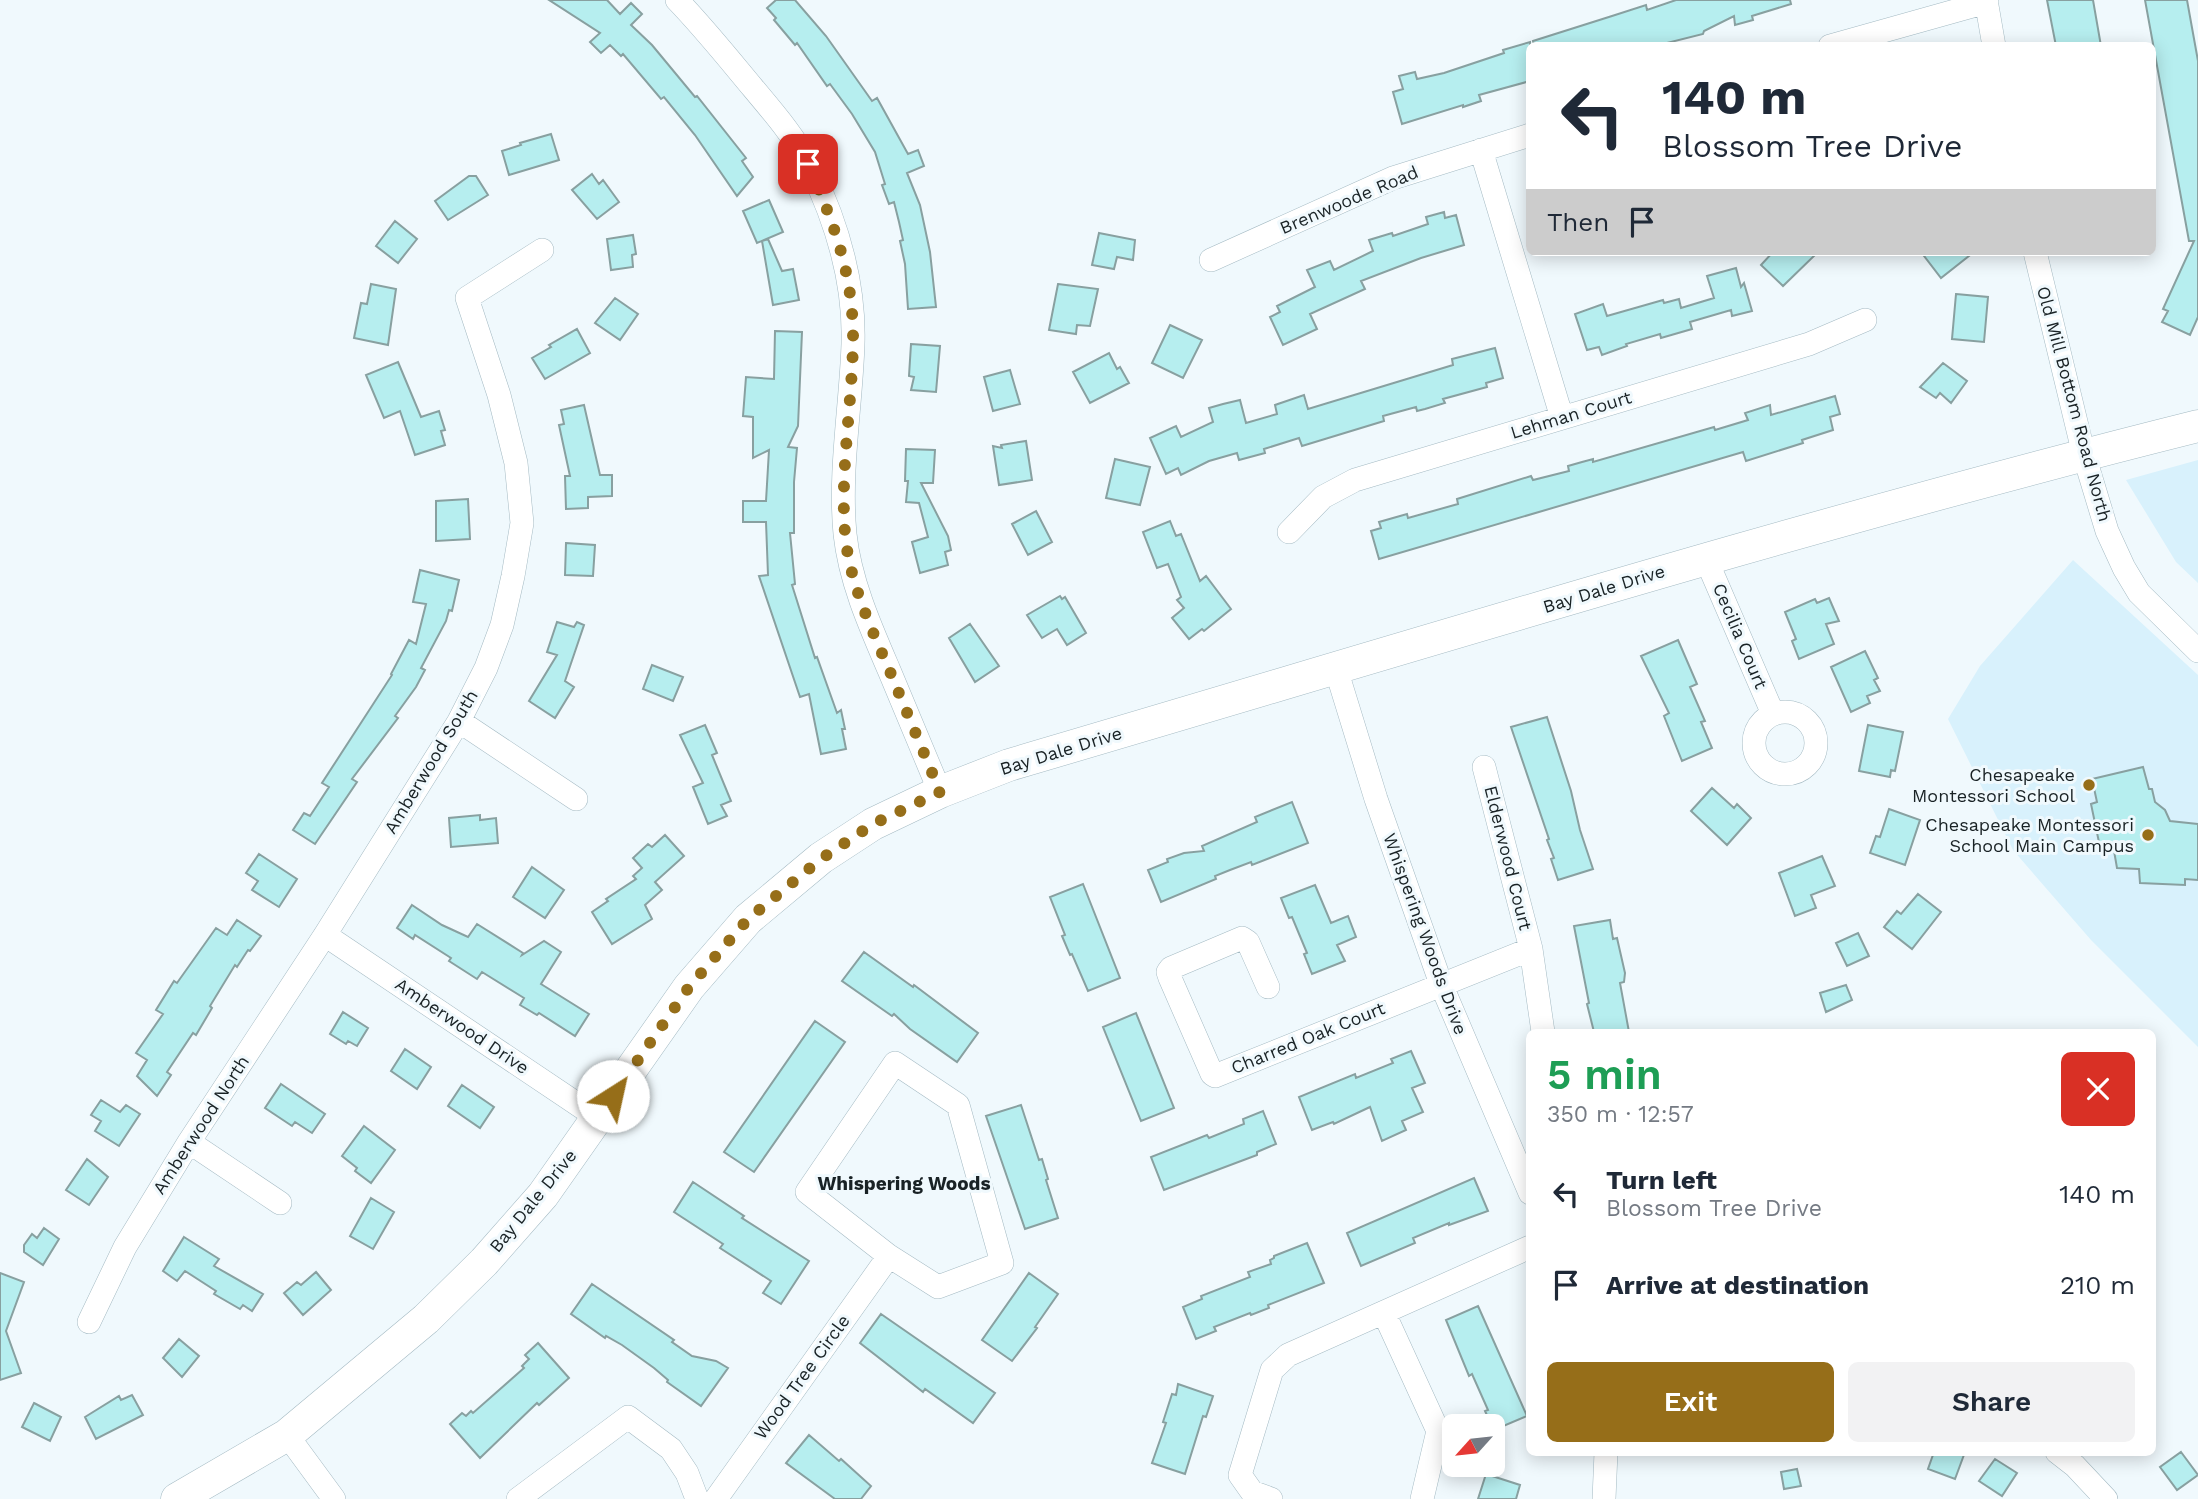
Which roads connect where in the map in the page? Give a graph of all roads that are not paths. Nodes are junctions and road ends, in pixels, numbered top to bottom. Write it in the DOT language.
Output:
graph roads {
  1 [pos="677,0"];
  2 [pos="1986,1"];
  3 [pos="1844,42"];
  4 [pos="1993,42"];
  5 [pos="1526,136"];
  6 [pos="1481,150"];
  7 [pos="542,250"];
  8 [pos="2036,256"];
  9 [pos="1212,260"];
  10 [pos="1866,320"];
  11 [pos="1562,418"];
  12 [pos="2198,426"];
  13 [pos="2084,454"];
  14 [pos="1289,532"];
  15 [pos="1706,559"];
  16 [pos="2198,651"];
  17 [pos="1336,669"];
  18 [pos="1773,714"];
  19 [pos="459,721"];
  20 [pos="1485,768"];
  21 [pos="940,792"];
  22 [pos="576,799"];
  23 [pos="325,935"];
  24 [pos="1531,949"];
  25 [pos="1441,984"];
  26 [pos="1268,988"];
  27 [pos="1543,1029"];
  28 [pos="598,1118"];
  29 [pos="189,1142"];
  30 [pos="1526,1184"];
  31 [pos="280,1203"];
  32 [pos="1526,1249"];
  33 [pos="889,1256"];
  34 [pos="1384,1313"];
  35 [pos="89,1322"];
  36 [pos="287,1435"];
  37 [pos="1606,1456"];
  38 [pos="2062,1456"];
  39 [pos="177,1499"];
  40 [pos="334,1499"];
  41 [pos="518,1499"];
  42 [pos="697,1499"];
  43 [pos="716,1499"];
  44 [pos="1271,1499"];
  45 [pos="1422,1499"];
  46 [pos="1604,1499"];
  47 [pos="2106,1499"];
  1 -- 21 [label="street"];
  2 -- 3 [label="street"];
  2 -- 4 [label="street"];
  5 -- 6 [label="street, Brenwoode Road"];
  6 -- 9 [label="street, Brenwoode Road"];
  6 -- 11 [label="street"];
  7 -- 19 [label="street, Amberwood South"];
  8 -- 13 [label="street, Old Mill Bottom Road North"];
  10 -- 11 [label="street, Lehman Court"];
  11 -- 14 [label="street, Lehman Court"];
  12 -- 13 [label="street, Bay Dale Drive"];
  13 -- 15 [label="street, Bay Dale Drive"];
  13 -- 16 [label="street, Old Mill Bottom Road North"];
  15 -- 17 [label="street, Bay Dale Drive"];
  15 -- 18 [label="street, Cecilia Court"];
  17 -- 21 [label="street, Bay Dale Drive"];
  17 -- 25 [label="street, Whispering Woods Drive"];
  19 -- 22 [label="street"];
  19 -- 23 [label="street, Amberwood South"];
  20 -- 24 [label="street, Elderwood Court"];
  21 -- 28 [label="street, Bay Dale Drive"];
  23 -- 28 [label="street, Amberwood Drive"];
  23 -- 29 [label="street, Amberwood North"];
  24 -- 25 [label="street, Elderwood Court"];
  24 -- 27 [label="street, Elderwood Court"];
  25 -- 26 [label="street, Charred Oak Court"];
  25 -- 30 [label="street, Whispering Woods Drive"];
  28 -- 36 [label="street, Bay Dale Drive"];
  29 -- 31 [label="street"];
  29 -- 35 [label="street, Amberwood North"];
  32 -- 34 [label="street"];
  33 -- 33 [label="street"];
  33 -- 43 [label="street, Wood Tree Circle"];
  34 -- 44 [label="street"];
  34 -- 45 [label="street"];
  36 -- 39 [label="street, Bay Dale Drive"];
  36 -- 40 [label="street"];
  37 -- 46 [label="street"];
  38 -- 47 [label="street"];
  41 -- 42 [label="street"];
}
